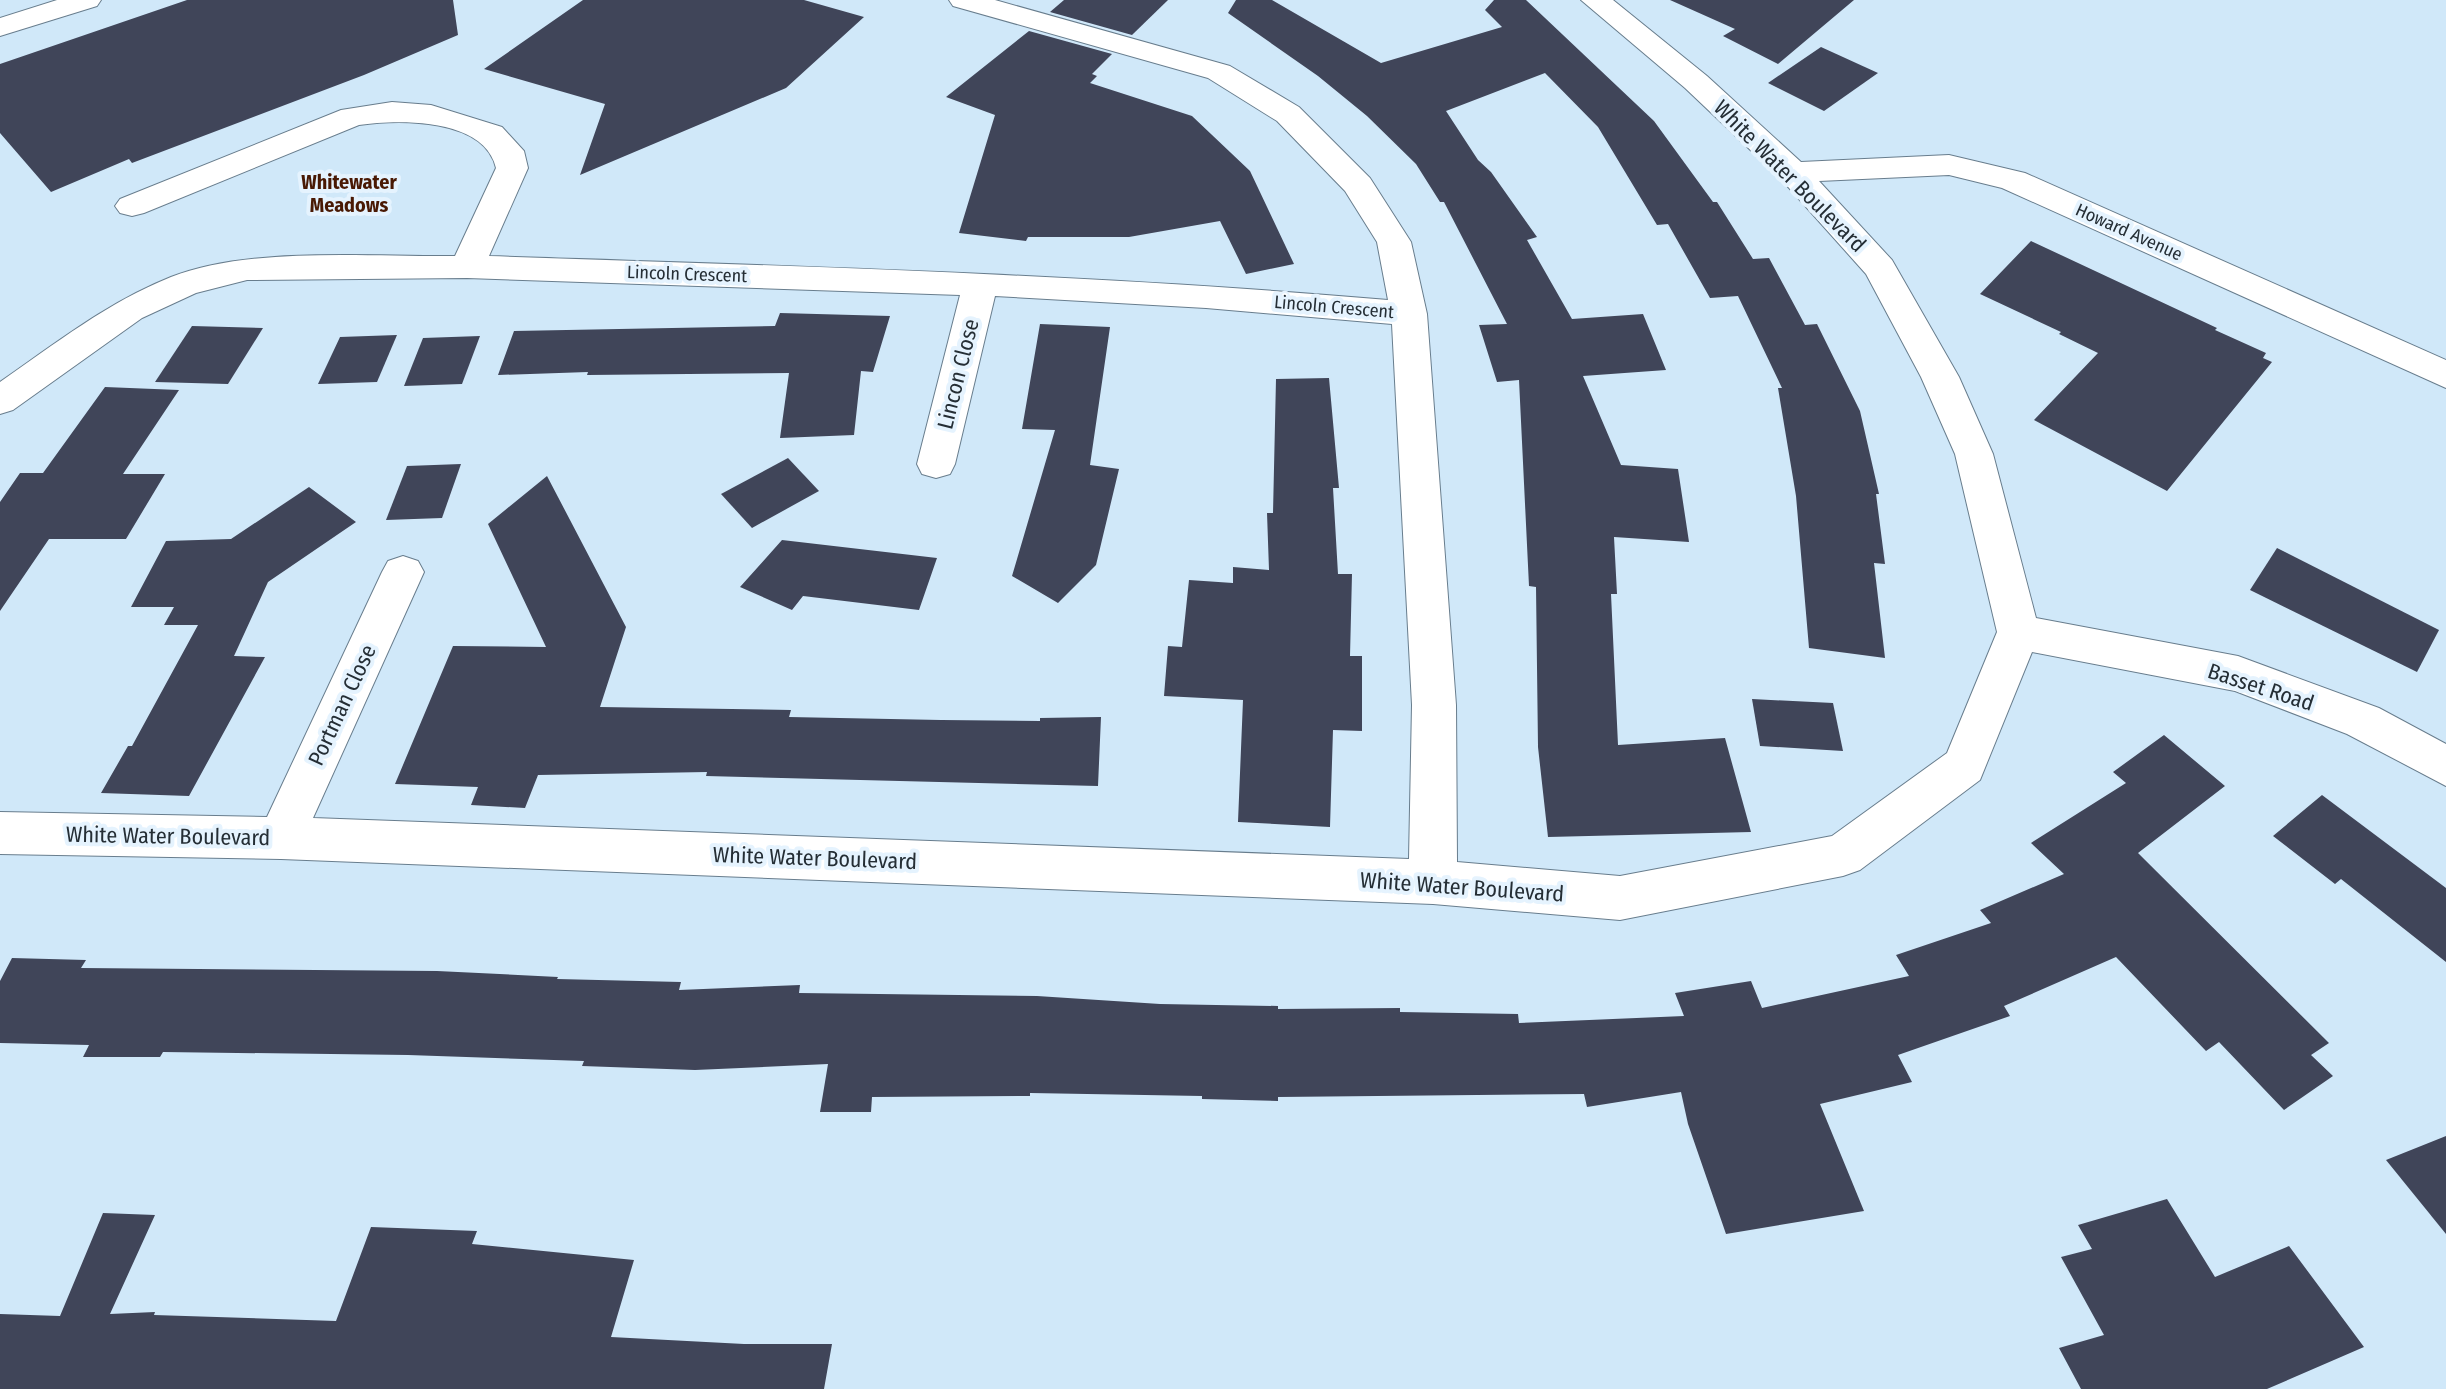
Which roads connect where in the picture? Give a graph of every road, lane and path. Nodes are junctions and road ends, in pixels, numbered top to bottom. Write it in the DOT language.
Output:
graph roads {
  1 [pos="87,0"];
  2 [pos="963,0"];
  3 [pos="1595,0"];
  4 [pos="0,27"];
  5 [pos="1793,172"];
  6 [pos="132,206"];
  7 [pos="467,267"];
  8 [pos="980,284"];
  9 [pos="1409,314"];
  10 [pos="2446,375"];
  11 [pos="0,401"];
  12 [pos="936,464"];
  13 [pos="403,572"];
  14 [pos="2018,632"];
  15 [pos="2446,766"];
  16 [pos="0,833"];
  17 [pos="281,838"];
  18 [pos="1433,882"];
  1 -- 4 [label="street"];
  2 -- 9 [label="street"];
  3 -- 5 [label="street, White Water Boulevard"];
  5 -- 10 [label="street, Howard Avenue"];
  5 -- 14 [label="street, White Water Boulevard"];
  6 -- 7 [label="street"];
  7 -- 8 [label="street, Lincoln Crescent"];
  7 -- 11 [label="street, Lincoln Crescent"];
  8 -- 9 [label="street, Lincoln Crescent"];
  8 -- 12 [label="street, Lincon Close"];
  9 -- 18 [label="street"];
  13 -- 17 [label="street, Portman Close"];
  14 -- 15 [label="street, Basset Road"];
  14 -- 18 [label="street, White Water Boulevard"];
  16 -- 17 [label="street, White Water Boulevard"];
  17 -- 18 [label="street, White Water Boulevard"];
}
